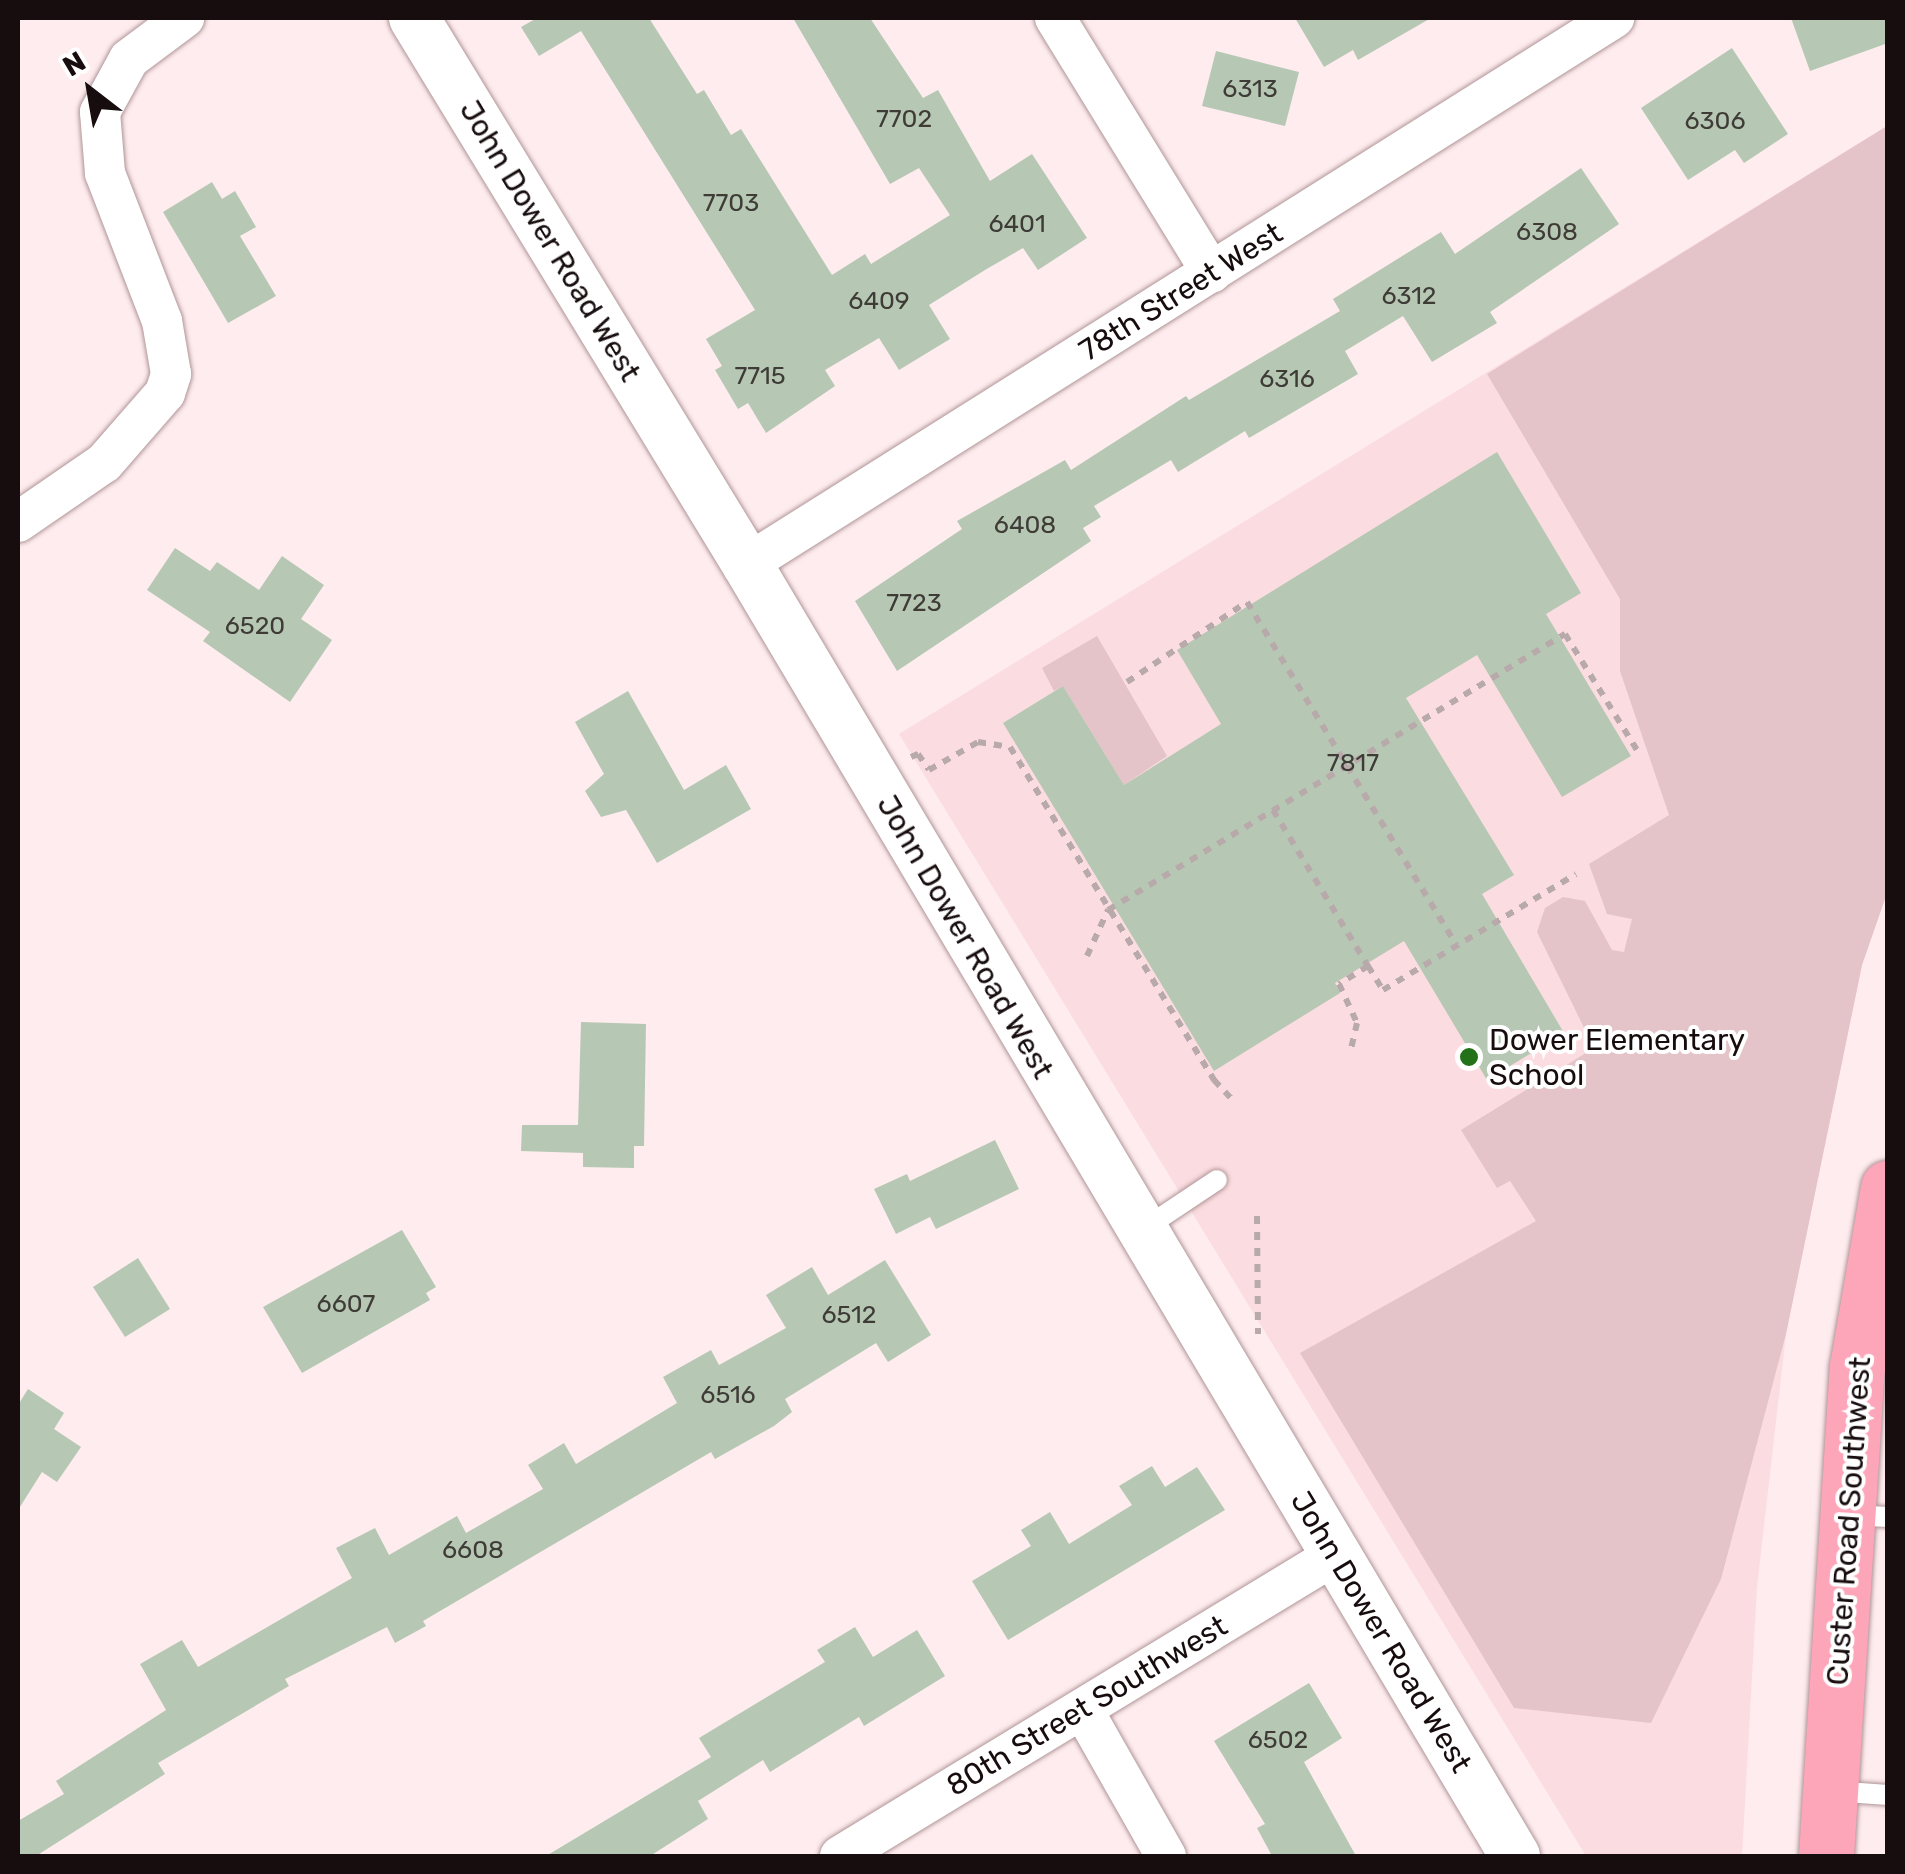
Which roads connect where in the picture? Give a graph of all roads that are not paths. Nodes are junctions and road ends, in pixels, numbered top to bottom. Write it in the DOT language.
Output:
graph roads {
  1 [pos="184,18"];
  2 [pos="414,18"];
  3 [pos="1055,18"];
  4 [pos="1614,18"];
  5 [pos="1212,273"];
  6 [pos="18,522"];
  7 [pos="747,564"];
  8 [pos="1217,1180"];
  9 [pos="1888,1188"];
  10 [pos="1140,1232"];
  11 [pos="1868,1516"];
  12 [pos="1335,1555"];
  13 [pos="1082,1710"];
  14 [pos="1830,1791"];
  15 [pos="1888,1795"];
  16 [pos="840,1856"];
  17 [pos="1166,1856"];
  18 [pos="1515,1856"];
  19 [pos="1826,1856"];
  1 -- 6 [label="street"];
  2 -- 7 [label="street, John Dower Road West"];
  3 -- 5 [label="street"];
  4 -- 5 [label="street, 78th Street West"];
  5 -- 7 [label="street, 78th Street West"];
  7 -- 10 [label="street, John Dower Road West"];
  8 -- 10 [label="lane"];
  9 -- 11 [label="main road, Custer Road Southwest"];
  10 -- 12 [label="street, John Dower Road West"];
  11 -- 14 [label="main road, Custer Road Southwest"];
  12 -- 13 [label="street, 80th Street Southwest"];
  12 -- 18 [label="street, John Dower Road West"];
  13 -- 16 [label="street, 80th Street Southwest"];
  13 -- 17 [label="street"];
  14 -- 15 [label="lane"];
  14 -- 19 [label="main road, Custer Road Southwest"];
}
